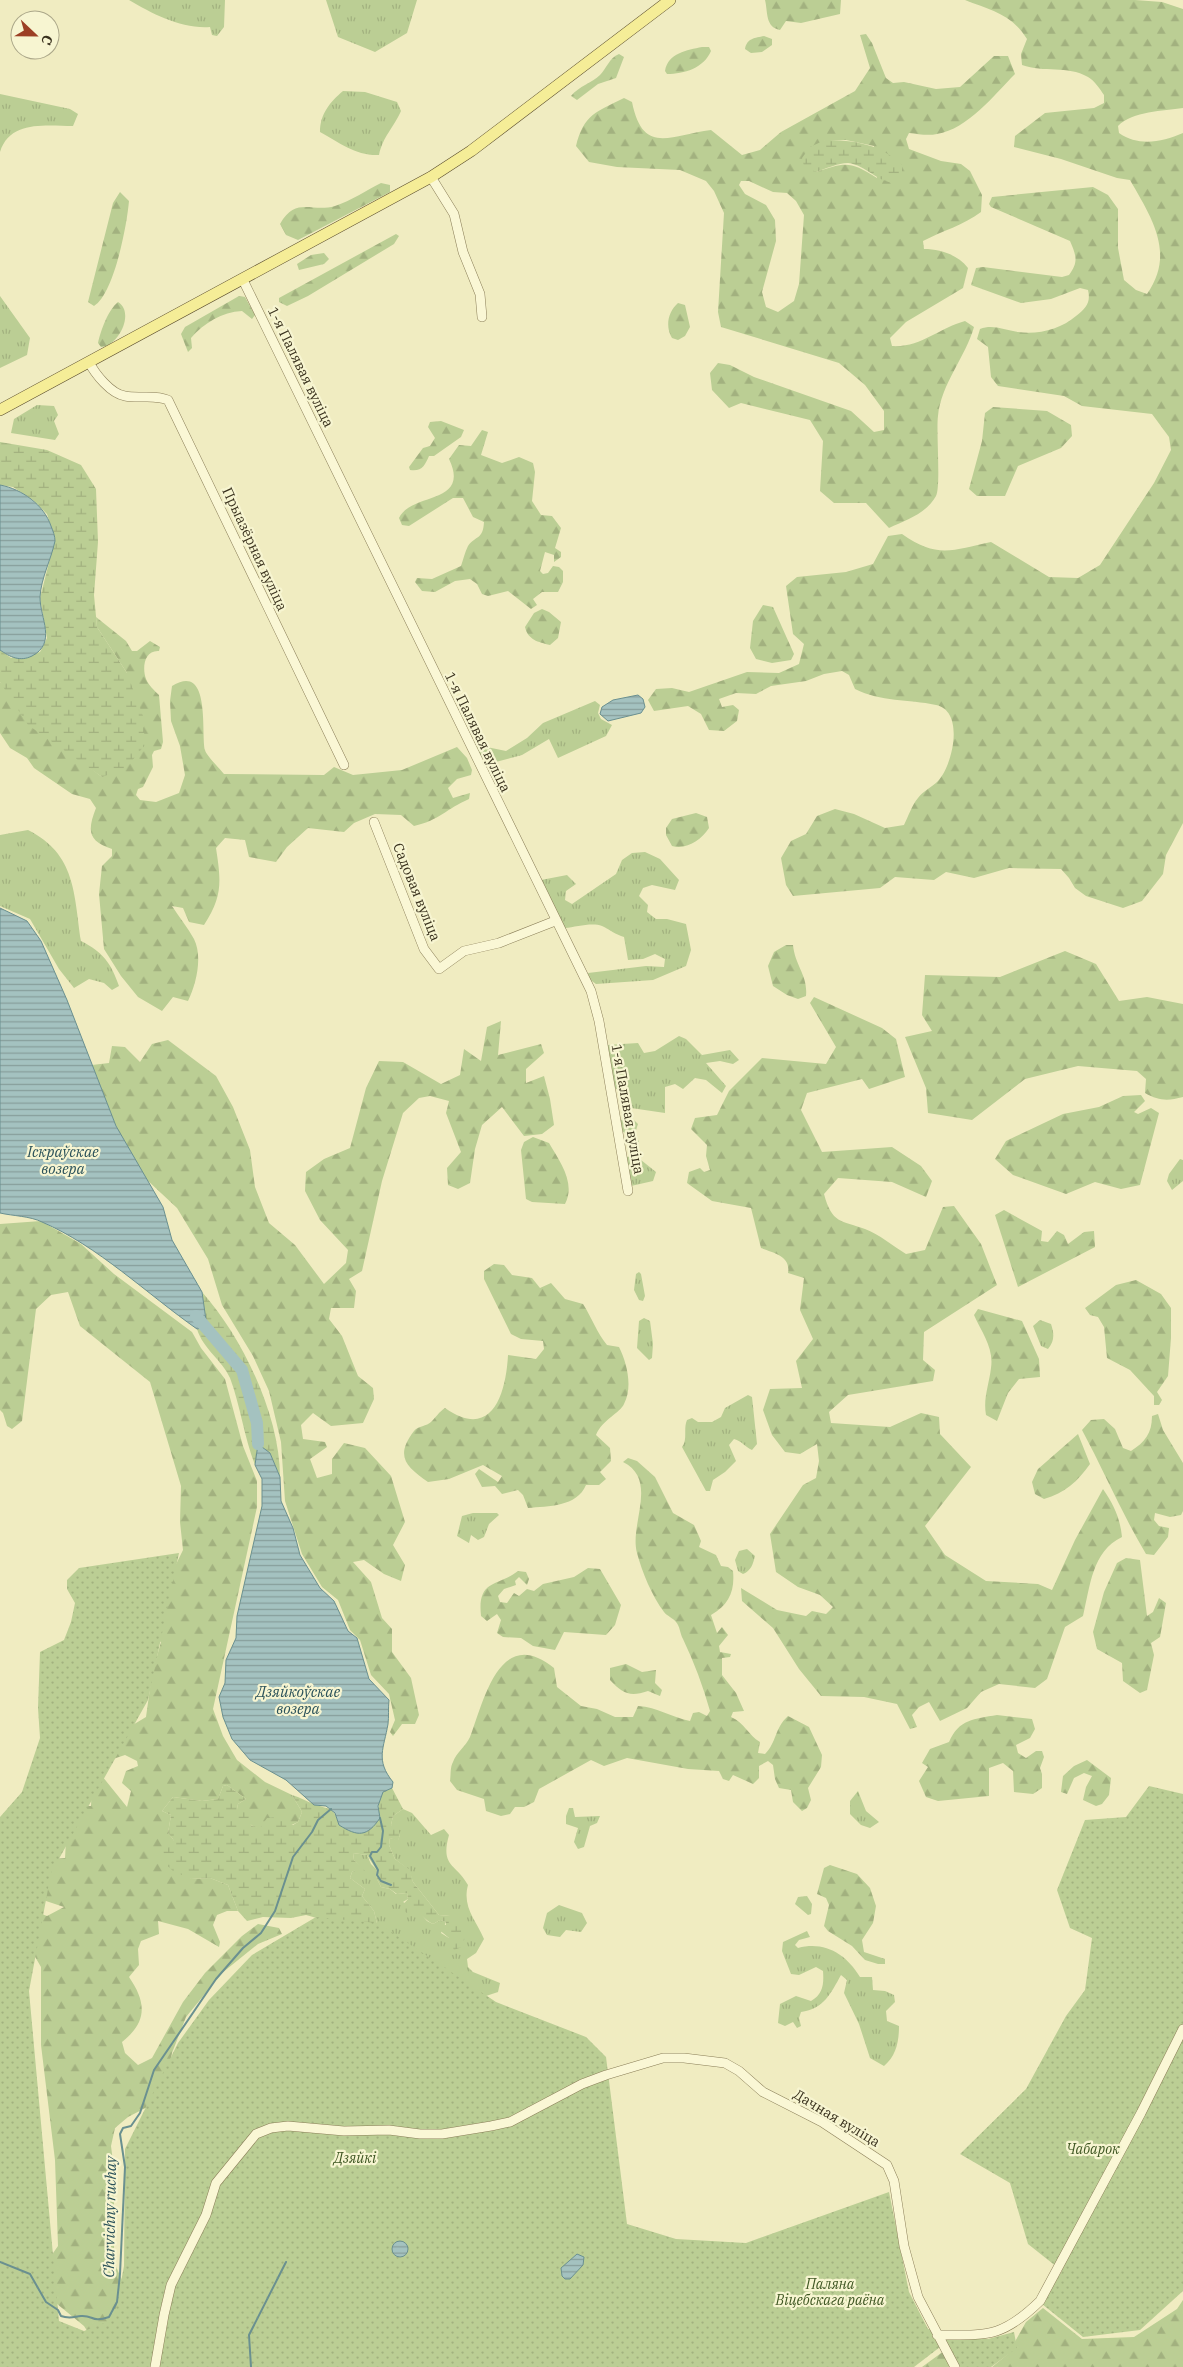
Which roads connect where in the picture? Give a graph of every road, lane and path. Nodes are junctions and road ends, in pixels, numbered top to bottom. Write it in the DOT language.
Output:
graph roads {
  1 [pos="670,0"];
  2 [pos="431,177"];
  3 [pos="243,280"];
  4 [pos="482,317"];
  5 [pos="89,362"];
  6 [pos="0,410"];
  7 [pos="344,765"];
  8 [pos="374,822"];
  9 [pos="555,921"];
  10 [pos="628,1191"];
  11 [pos="1183,2029"];
  12 [pos="937,2335"];
  13 [pos="155,2367"];
  14 [pos="955,2367"];
  1 -- 2 [label="main road"];
  2 -- 3 [label="main road"];
  2 -- 4 [label="street"];
  3 -- 5 [label="main road"];
  3 -- 9 [label="street, 1-я Палявая вуліца"];
  5 -- 6 [label="main road"];
  5 -- 7 [label="street, Прыазёрная вуліца"];
  8 -- 9 [label="street, Садовая вуліца"];
  9 -- 10 [label="street, 1-я Палявая вуліца"];
  11 -- 12 [label="street"];
  12 -- 13 [label="street, Дачная вуліца"];
  12 -- 14 [label="street, Дачная вуліца"];
}
